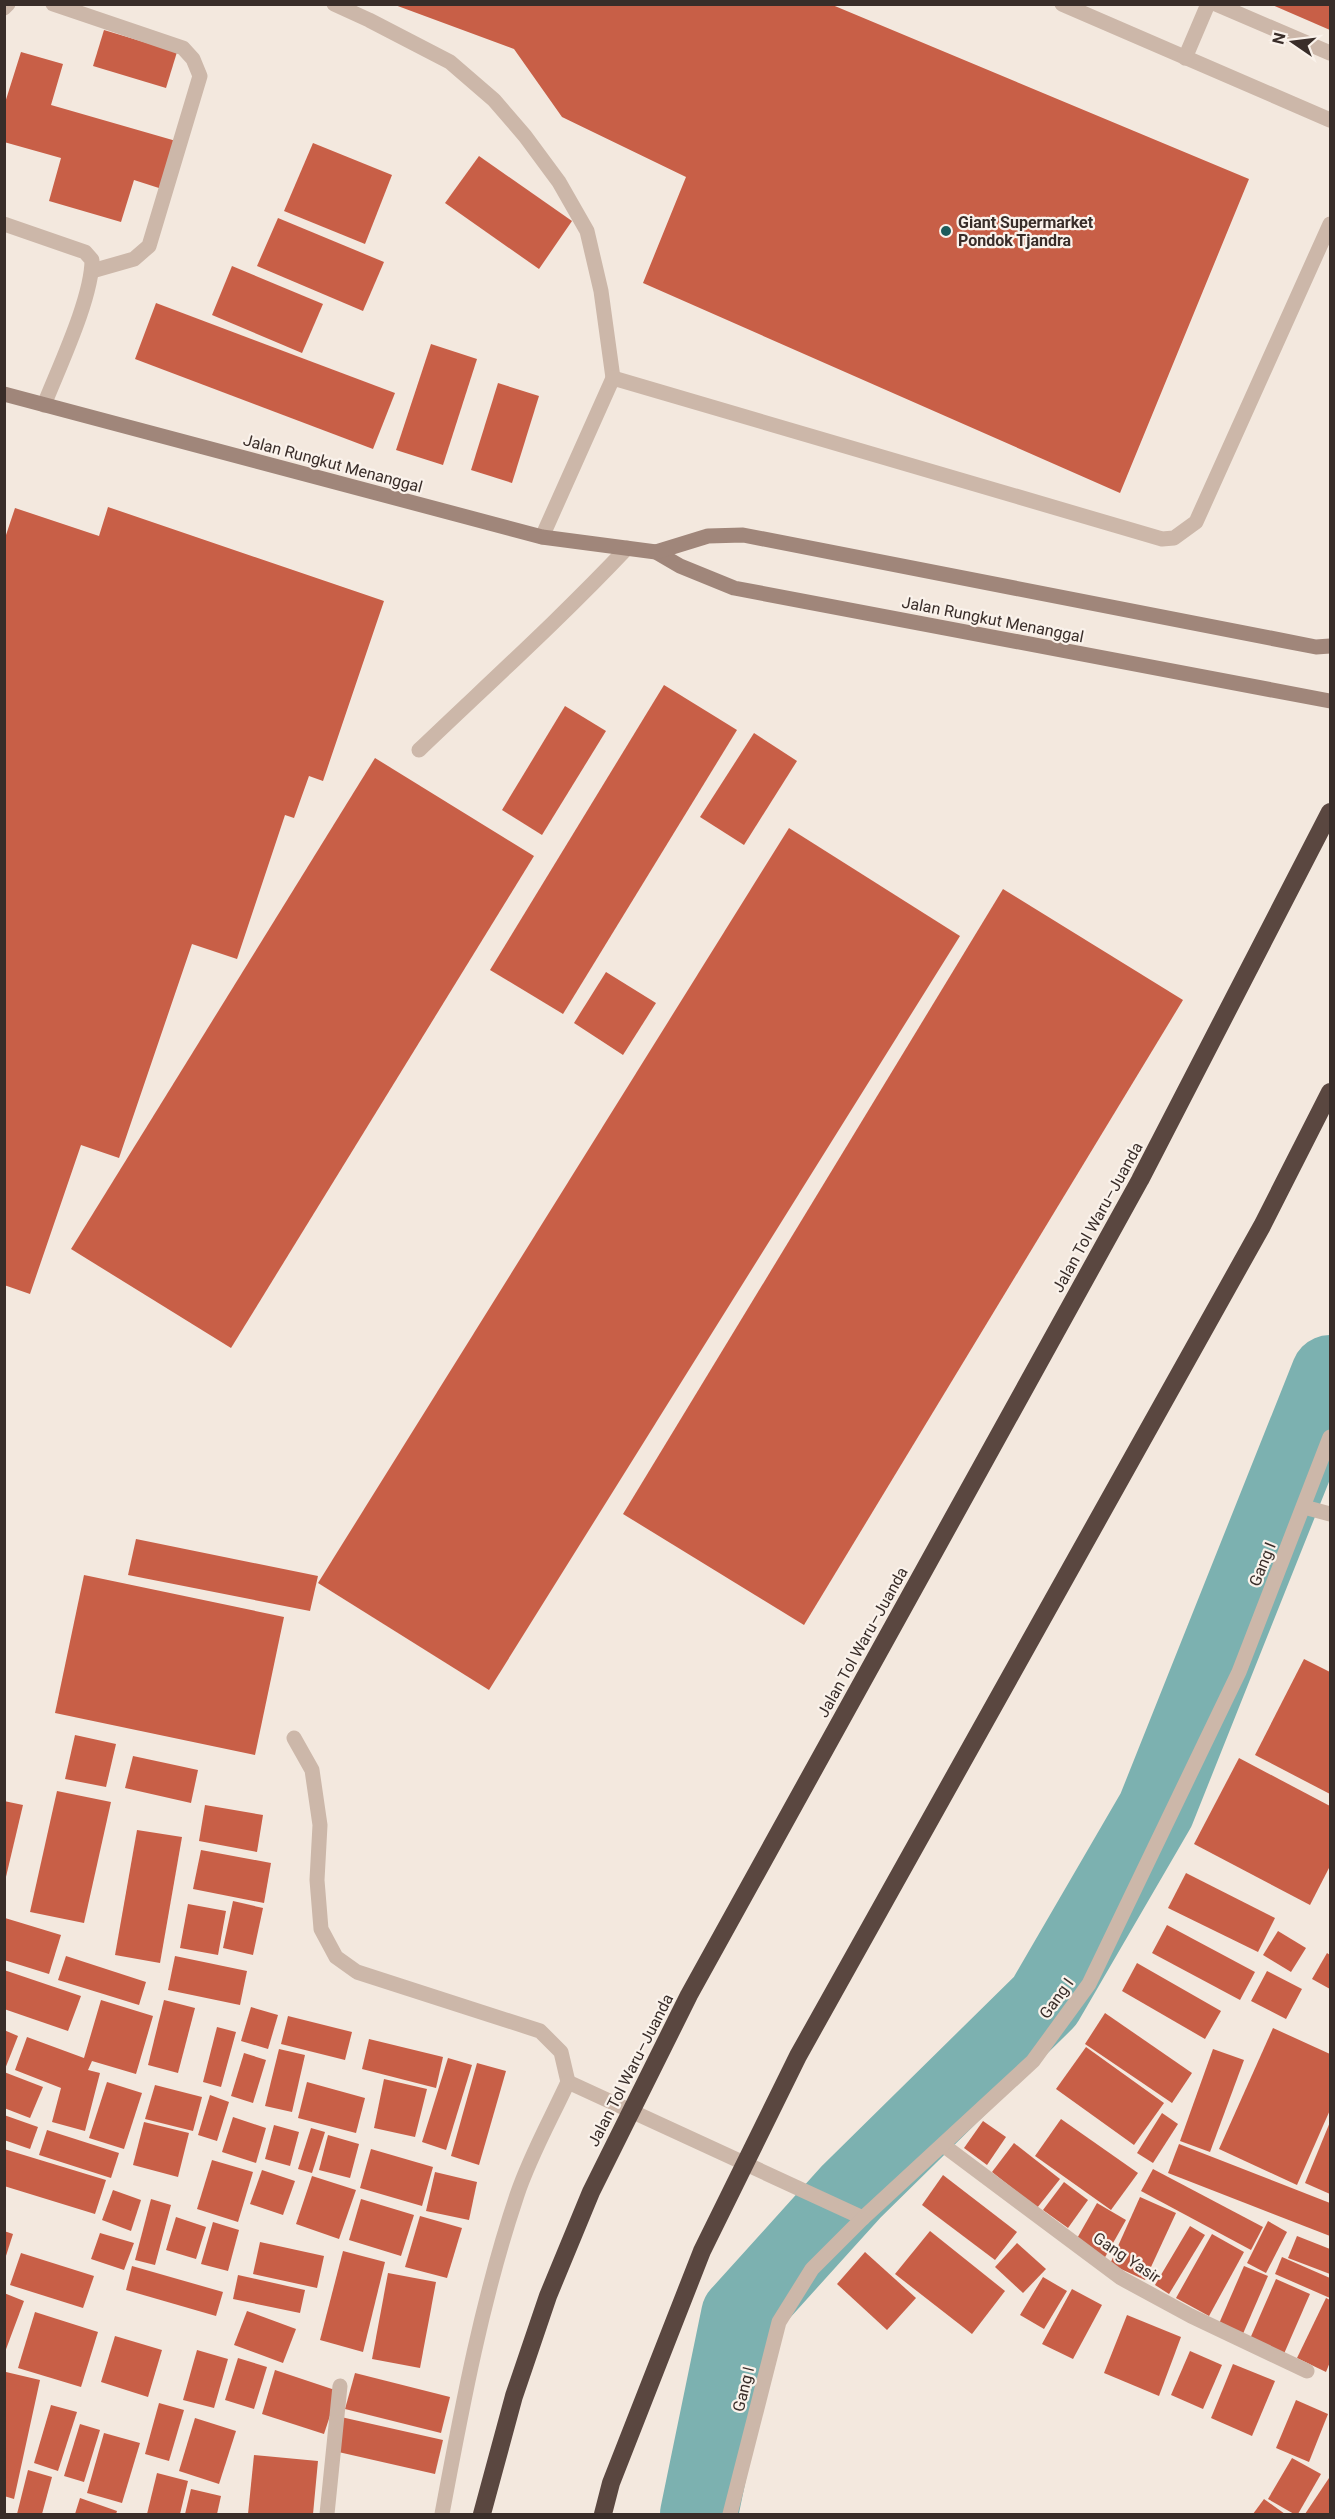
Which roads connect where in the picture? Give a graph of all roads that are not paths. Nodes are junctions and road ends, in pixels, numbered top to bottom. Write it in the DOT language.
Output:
graph roads {
  1 [pos="8,4"];
  2 [pos="53,4"];
  3 [pos="334,4"];
  4 [pos="1062,4"];
  5 [pos="1208,4"];
  6 [pos="1216,4"];
  7 [pos="4,8"];
  8 [pos="1330,53"];
  9 [pos="1185,58"];
  10 [pos="1330,120"];
  11 [pos="4,224"];
  12 [pos="1330,224"];
  13 [pos="92,271"];
  14 [pos="613,378"];
  15 [pos="4,394"];
  16 [pos="44,405"];
  17 [pos="542,537"];
  18 [pos="627,548"];
  19 [pos="656,552"];
  20 [pos="1330,646"];
  21 [pos="1330,701"];
  22 [pos="419,750"];
  23 [pos="1330,812"];
  24 [pos="1330,1092"];
  25 [pos="1330,1437"];
  26 [pos="1304,1507"];
  27 [pos="1330,1514"];
  28 [pos="294,1738"];
  29 [pos="568,2082"];
  30 [pos="943,2145"];
  31 [pos="862,2218"];
  32 [pos="1307,2371"];
  33 [pos="340,2386"];
  34 [pos="327,2514"];
  35 [pos="442,2514"];
  36 [pos="482,2514"];
  37 [pos="603,2514"];
  38 [pos="730,2514"];
  1 -- 7 [label="street"];
  2 -- 13 [label="street"];
  3 -- 14 [label="street"];
  4 -- 9 [label="street"];
  5 -- 9 [label="street"];
  6 -- 8 [label="street"];
  9 -- 10 [label="street"];
  11 -- 13 [label="street"];
  12 -- 14 [label="street"];
  13 -- 16 [label="street"];
  14 -- 17 [label="street"];
  15 -- 16 [label="main road, Jalan Rungkut Menanggal"];
  16 -- 17 [label="main road, Jalan Rungkut Menanggal"];
  17 -- 18 [label="main road, Jalan Rungkut Menanggal"];
  18 -- 19 [label="main road, Jalan Rungkut Menanggal"];
  18 -- 22 [label="street"];
  19 -- 20 [label="main road, Jalan Rungkut Menanggal"];
  19 -- 21 [label="main road, Jalan Rungkut Menanggal"];
  23 -- 36 [label="highway, Jalan Tol Waru–Juanda, bridge"];
  24 -- 37 [label="highway, bridge"];
  25 -- 26 [label="street, Gang I"];
  26 -- 27 [label="street"];
  26 -- 30 [label="street, Gang I"];
  28 -- 29 [label="street"];
  29 -- 31 [label="street"];
  29 -- 35 [label="street"];
  30 -- 31 [label="street, Gang I"];
  30 -- 32 [label="street, Gang Yasir"];
  31 -- 38 [label="street, Gang I"];
  33 -- 34 [label="street"];
}
